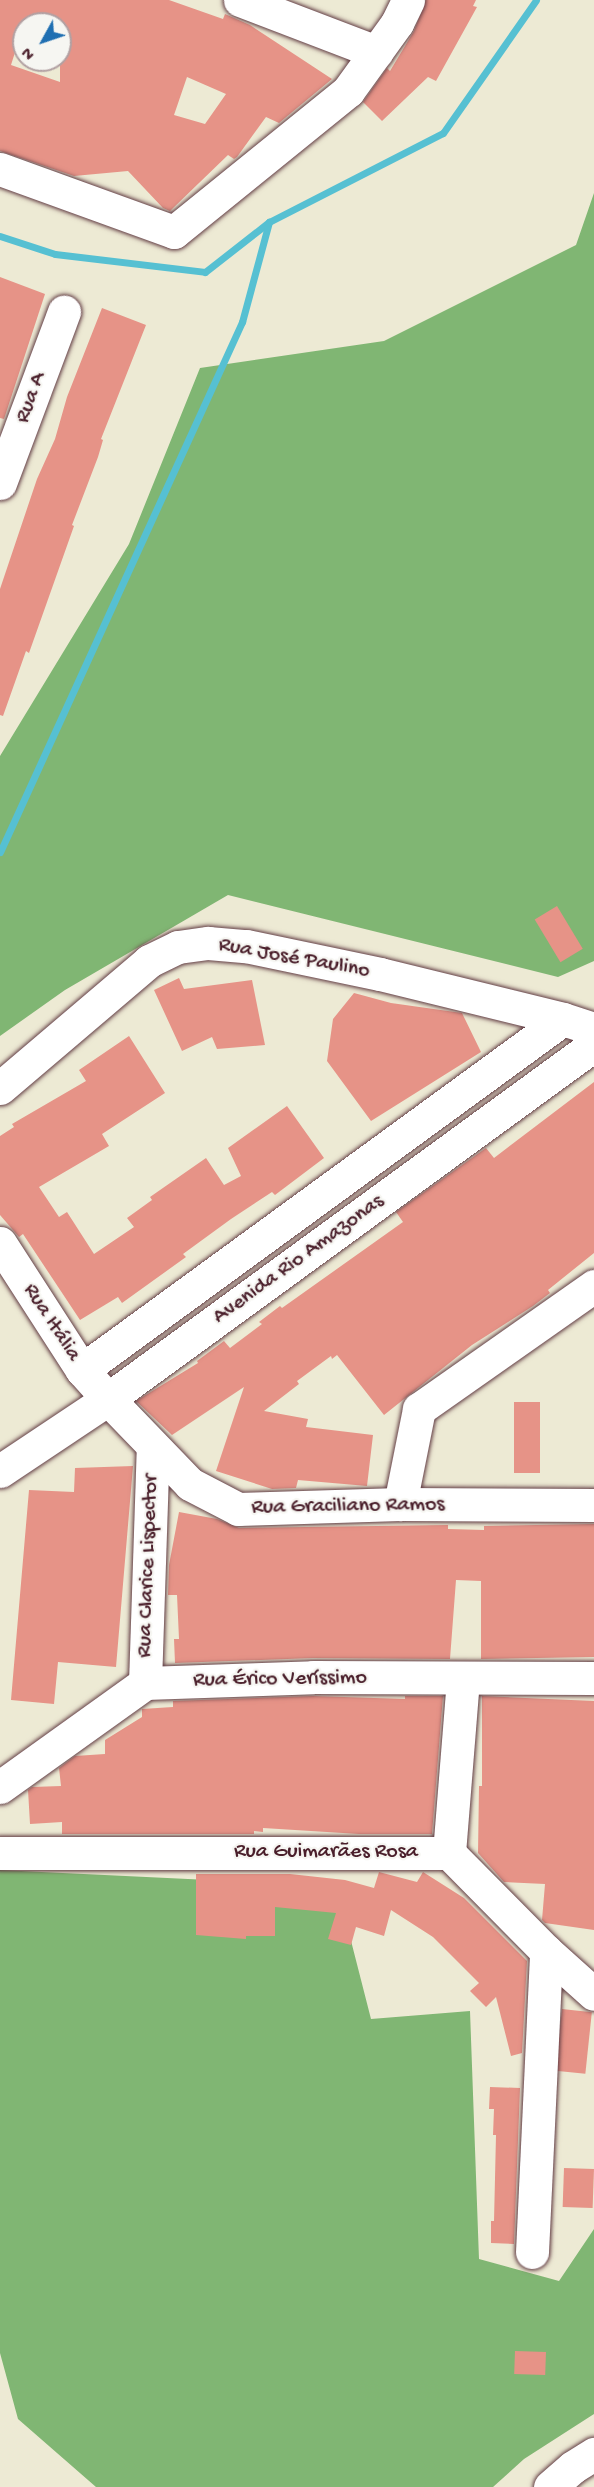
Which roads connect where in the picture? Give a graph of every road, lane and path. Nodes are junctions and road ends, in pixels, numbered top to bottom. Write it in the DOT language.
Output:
graph roads {
  1 [pos="240,0"];
  2 [pos="408,0"];
  3 [pos="376,52"];
  4 [pos="0,169"];
  5 [pos="64,312"];
  6 [pos="0,483"];
  7 [pos="563,1019"];
  8 [pos="594,1029"];
  9 [pos="594,1045"];
  10 [pos="0,1088"];
  11 [pos="0,1243"];
  12 [pos="594,1286"];
  13 [pos="82,1370"];
  14 [pos="108,1399"];
  15 [pos="153,1448"];
  16 [pos="0,1471"];
  17 [pos="400,1503"];
  18 [pos="594,1505"];
  19 [pos="594,1678"];
  20 [pos="463,1680"];
  21 [pos="145,1683"];
  22 [pos="0,1787"];
  23 [pos="0,1853"];
  24 [pos="449,1853"];
  25 [pos="546,1951"];
  26 [pos="594,1994"];
  27 [pos="532,2252"];
  28 [pos="594,2454"];
  29 [pos="550,2487"];
  1 -- 3 [label="street"];
  2 -- 3 [label="street"];
  3 -- 4 [label="street"];
  5 -- 6 [label="street, Rua A"];
  7 -- 8 [label="street, Rua José Paulino"];
  7 -- 10 [label="street, Rua José Paulino"];
  7 -- 13 [label="street, Avenida Rio Amazonas"];
  9 -- 14 [label="street, Avenida Rio Amazonas"];
  11 -- 13 [label="street, Rua Itália"];
  12 -- 17 [label="street"];
  13 -- 14 [label="street, Rua Itália"];
  14 -- 15 [label="street, Rua Graciliano Ramos"];
  14 -- 16 [label="street, Avenida Rio Amazonas"];
  15 -- 17 [label="street, Rua Graciliano Ramos"];
  15 -- 21 [label="street, Rua Clarice Lispector"];
  17 -- 18 [label="street, Rua Graciliano Ramos"];
  19 -- 20 [label="street, Rua Érico Veríssimo"];
  20 -- 21 [label="street, Rua Érico Veríssimo"];
  20 -- 24 [label="street"];
  21 -- 22 [label="street"];
  23 -- 24 [label="street, Rua Guimarães Rosa"];
  24 -- 25 [label="street, Rua Guimarães Rosa"];
  25 -- 26 [label="street, Rua Guimarães Rosa"];
  25 -- 27 [label="street"];
  28 -- 29 [label="street"];
}
